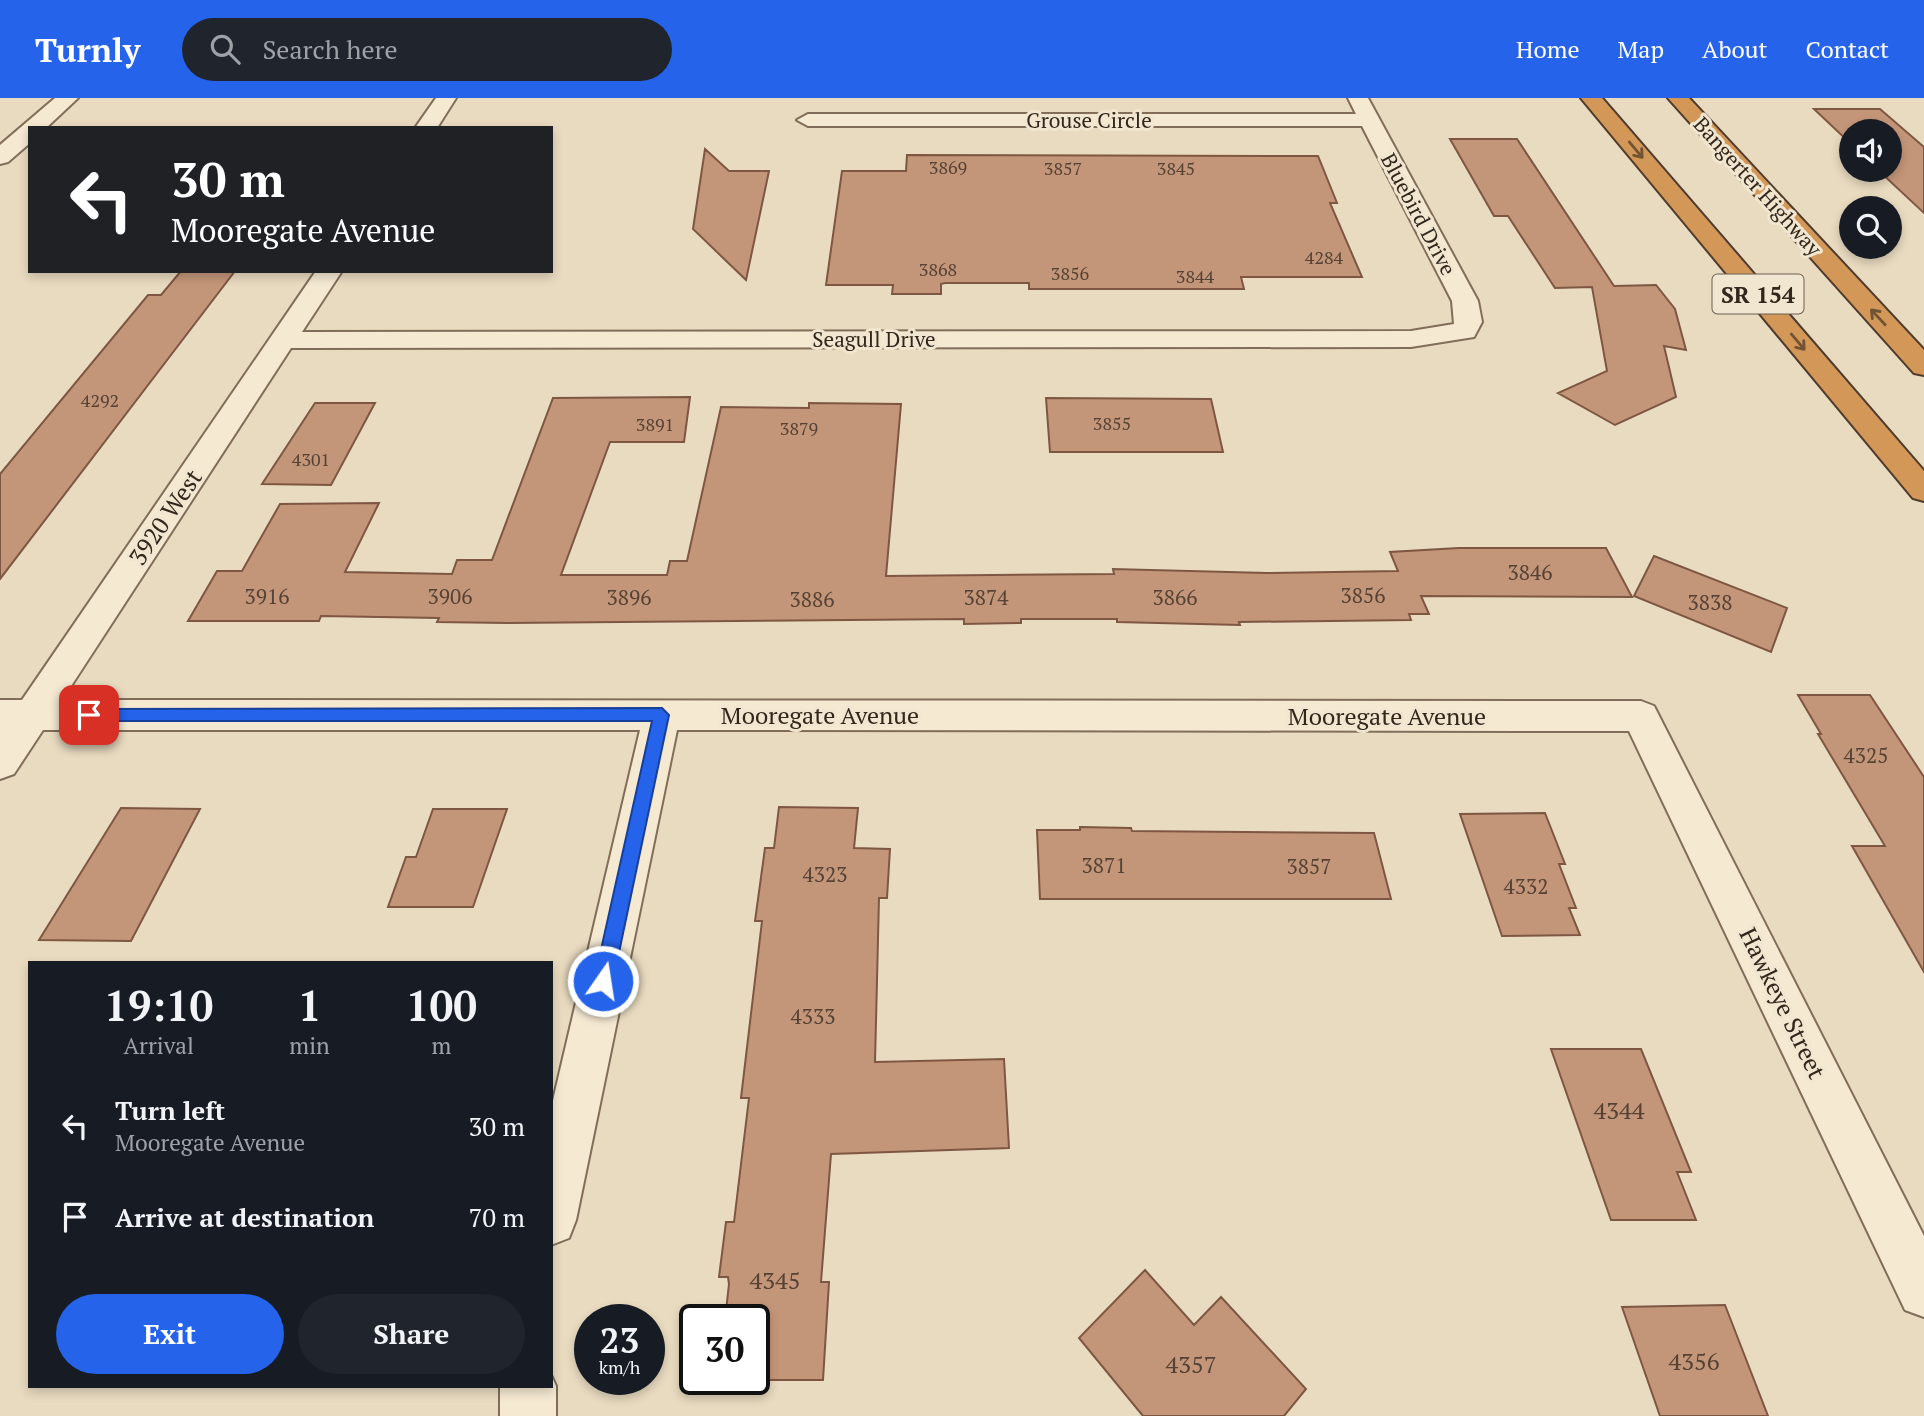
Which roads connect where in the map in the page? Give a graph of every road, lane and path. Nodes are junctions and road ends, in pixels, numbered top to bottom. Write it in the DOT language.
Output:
graph roads {
  1 [pos="68,98"];
  2 [pos="446,98"];
  3 [pos="1358,98"];
  4 [pos="1591,98"];
  5 [pos="1678,98"];
  6 [pos="808,120"];
  7 [pos="1369,120"];
  8 [pos="35,126"];
  9 [pos="427,126"];
  10 [pos="28,132"];
  11 [pos="0,157"];
  12 [pos="328,273"];
  13 [pos="1464,331"];
  14 [pos="283,340"];
  15 [pos="1924,368"];
  16 [pos="1924,491"];
  17 [pos="16,715"];
  18 [pos="662,715"];
  19 [pos="1641,716"];
  20 [pos="0,763"];
  21 [pos="553,1211"];
  22 [pos="1924,1291"];
  23 [pos="528,1388"];
  24 [pos="528,1416"];
  1 -- 8 [label="street"];
  2 -- 9 [label="street"];
  3 -- 7 [label="street, Bluebird Drive"];
  4 -- 16 [label="highway, SR 154, one-way"];
  15 -- 5 [label="highway, Bangerter Highway / SR 154, one-way"];
  6 -- 7 [label="street, Grouse Circle"];
  7 -- 13 [label="street, Bluebird Drive"];
  10 -- 11 [label="street"];
  12 -- 14 [label="street, 3920 West"];
  13 -- 14 [label="street, Seagull Drive"];
  14 -- 17 [label="street, 3920 West"];
  17 -- 18 [label="street, Mooregate Avenue"];
  17 -- 20 [label="street, 3920 West"];
  18 -- 19 [label="street, Mooregate Avenue"];
  18 -- 21 [label="street"];
  19 -- 22 [label="street, Hawkeye Street"];
  23 -- 24 [label="street"];
}
